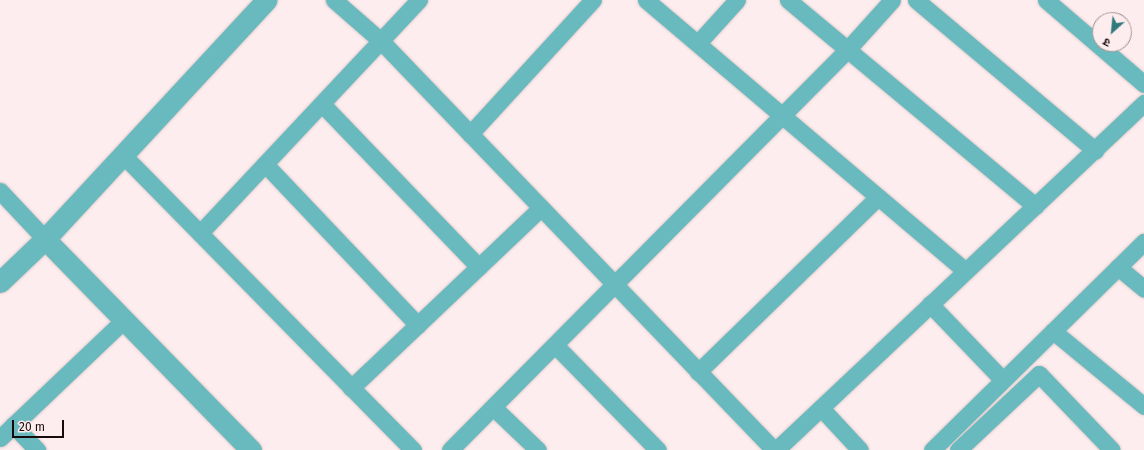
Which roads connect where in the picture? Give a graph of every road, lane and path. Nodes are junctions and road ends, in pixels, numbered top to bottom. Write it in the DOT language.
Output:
graph roads {
  1 [pos="266,0"];
  2 [pos="334,0"];
  3 [pos="419,0"];
  4 [pos="593,0"];
  5 [pos="646,0"];
  6 [pos="737,0"];
  7 [pos="788,0"];
  8 [pos="892,0"];
  9 [pos="916,0"];
  10 [pos="1046,0"];
  11 [pos="381,41"];
  12 [pos="698,44"];
  13 [pos="847,50"];
  14 [pos="1144,84"];
  15 [pos="1144,103"];
  16 [pos="322,104"];
  17 [pos="781,115"];
  18 [pos="470,134"];
  19 [pos="1095,150"];
  20 [pos="123,155"];
  21 [pos="265,164"];
  22 [pos="0,191"];
  23 [pos="878,197"];
  24 [pos="1035,206"];
  25 [pos="541,208"];
  26 [pos="200,233"];
  27 [pos="45,239"];
  28 [pos="1144,242"];
  29 [pos="479,267"];
  30 [pos="1118,267"];
  31 [pos="966,271"];
  32 [pos="0,282"];
  33 [pos="615,284"];
  34 [pos="1144,289"];
  35 [pos="930,304"];
  36 [pos="124,320"];
  37 [pos="418,325"];
  38 [pos="1053,331"];
  39 [pos="555,345"];
  40 [pos="698,372"];
  41 [pos="1003,380"];
  42 [pos="352,388"];
  43 [pos="1144,406"];
  44 [pos="493,407"];
  45 [pos="821,408"];
  46 [pos="13,425"];
  47 [pos="0,438"];
  48 [pos="37,450"];
  49 [pos="251,450"];
  50 [pos="413,450"];
  51 [pos="450,450"];
  52 [pos="538,450"];
  53 [pos="658,450"];
  54 [pos="775,450"];
  55 [pos="860,450"];
  56 [pos="932,450"];
  57 [pos="958,450"];
  58 [pos="1112,450"];
  1 -- 20 [label="street"];
  2 -- 11 [label="street"];
  3 -- 11 [label="street"];
  4 -- 18 [label="street"];
  5 -- 12 [label="street"];
  6 -- 12 [label="street"];
  7 -- 13 [label="street"];
  8 -- 13 [label="street"];
  9 -- 19 [label="street"];
  10 -- 14 [label="street"];
  11 -- 16 [label="street"];
  11 -- 18 [label="street"];
  12 -- 17 [label="street"];
  13 -- 17 [label="street"];
  13 -- 24 [label="street"];
  15 -- 19 [label="street"];
  16 -- 21 [label="street"];
  16 -- 29 [label="street"];
  17 -- 23 [label="street"];
  17 -- 33 [label="street"];
  18 -- 25 [label="street"];
  19 -- 24 [label="street"];
  20 -- 26 [label="street"];
  20 -- 27 [label="street"];
  21 -- 26 [label="street"];
  21 -- 37 [label="street"];
  22 -- 27 [label="street"];
  23 -- 31 [label="street"];
  23 -- 40 [label="street"];
  24 -- 31 [label="street"];
  25 -- 29 [label="street"];
  25 -- 33 [label="street"];
  26 -- 42 [label="street"];
  27 -- 32 [label="street"];
  27 -- 36 [label="street"];
  28 -- 30 [label="street"];
  29 -- 37 [label="street"];
  30 -- 34 [label="street"];
  30 -- 38 [label="street"];
  31 -- 35 [label="street"];
  33 -- 39 [label="street"];
  33 -- 40 [label="street"];
  35 -- 41 [label="street"];
  35 -- 45 [label="street"];
  36 -- 46 [label="street"];
  36 -- 49 [label="street"];
  37 -- 42 [label="street"];
  38 -- 41 [label="street"];
  38 -- 43 [label="street"];
  39 -- 44 [label="street"];
  39 -- 53 [label="street"];
  40 -- 54 [label="street"];
  41 -- 56 [label="street"];
  42 -- 50 [label="street"];
  44 -- 51 [label="street"];
  44 -- 52 [label="street"];
  45 -- 54 [label="street"];
  45 -- 55 [label="street"];
  46 -- 47 [label="street"];
  46 -- 48 [label="street"];
  57 -- 58 [label="street"];
}
